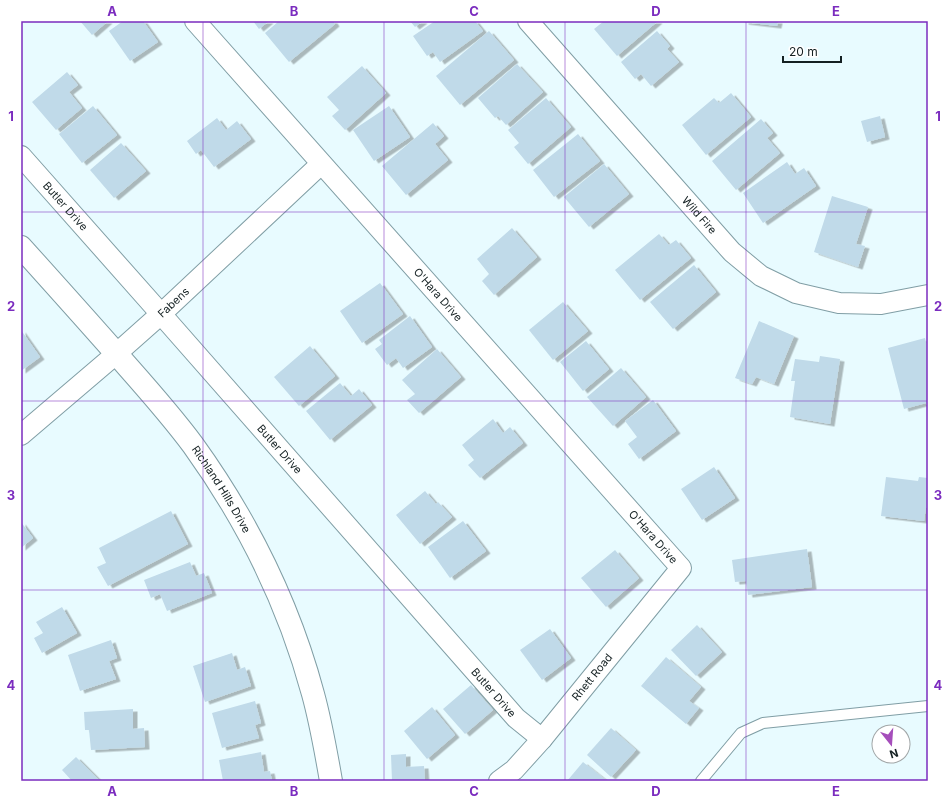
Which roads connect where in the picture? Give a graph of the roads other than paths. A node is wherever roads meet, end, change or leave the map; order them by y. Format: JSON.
{"nodes":[{"id":1,"x":195,"y":21,"type":"edge"},
{"id":2,"x":528,"y":21,"type":"edge"},
{"id":3,"x":21,"y":156,"type":"edge"},
{"id":4,"x":321,"y":164,"type":"junction"},
{"id":5,"x":21,"y":247,"type":"edge"},
{"id":6,"x":928,"y":295,"type":"edge"},
{"id":7,"x":161,"y":314,"type":"junction"},
{"id":8,"x":116,"y":354,"type":"junction"},
{"id":9,"x":21,"y":435,"type":"edge"},
{"id":10,"x":681,"y":568,"type":"joint"},
{"id":11,"x":928,"y":706,"type":"edge"},
{"id":12,"x":542,"y":739,"type":"junction"},
{"id":13,"x":331,"y":781,"type":"edge"},
{"id":14,"x":499,"y":781,"type":"edge"},
{"id":15,"x":701,"y":781,"type":"edge"}],
"edges":[{"from":1,"to":4,"type":"street","name":"O'Hara Drive"},
{"from":2,"to":6,"type":"street","name":"Wild Fire"},
{"from":3,"to":7,"type":"street","name":"Butler Drive"},
{"from":4,"to":7,"type":"street","name":"Fabens"},
{"from":4,"to":10,"type":"street","name":"O'Hara Drive"},
{"from":5,"to":8,"type":"street","name":"Richland Hills Drive"},
{"from":7,"to":8,"type":"street","name":"Fabens"},
{"from":7,"to":12,"type":"street","name":"Butler Drive"},
{"from":8,"to":9,"type":"street","name":"Fabens"},
{"from":8,"to":13,"type":"street","name":"Richland Hills Drive"},
{"from":10,"to":12,"type":"street","name":"Rhett Road"},
{"from":11,"to":15,"type":"lane"},
{"from":12,"to":14,"type":"street","name":"Rhett Road"}]}
